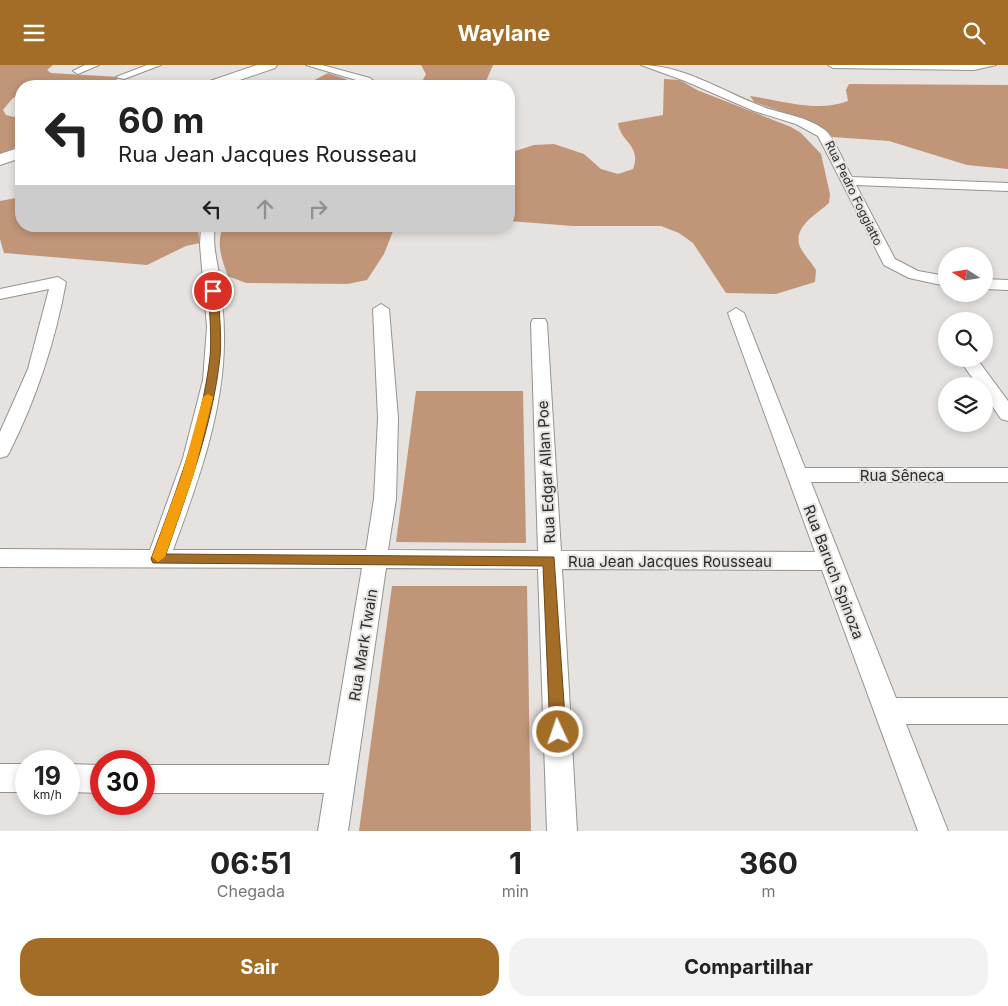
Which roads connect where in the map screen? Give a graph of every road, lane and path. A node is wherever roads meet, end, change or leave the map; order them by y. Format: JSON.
{"nodes":[{"id":1,"x":91,"y":65,"type":"edge"},
{"id":2,"x":156,"y":65,"type":"edge"},
{"id":3,"x":270,"y":65,"type":"edge"},
{"id":4,"x":311,"y":65,"type":"edge"},
{"id":5,"x":646,"y":65,"type":"edge"},
{"id":6,"x":833,"y":65,"type":"edge"},
{"id":7,"x":857,"y":65,"type":"edge"},
{"id":8,"x":991,"y":65,"type":"edge"},
{"id":9,"x":78,"y":71,"type":"dead end"},
{"id":10,"x":121,"y":77,"type":"dead end"},
{"id":11,"x":869,"y":79,"type":"dead end"},
{"id":12,"x":226,"y":80,"type":"edge"},
{"id":13,"x":355,"y":80,"type":"edge"},
{"id":14,"x":15,"y":154,"type":"edge"},
{"id":15,"x":0,"y":159,"type":"edge"},
{"id":16,"x":848,"y":181,"type":"junction"},
{"id":17,"x":1008,"y":187,"type":"edge"},
{"id":18,"x":208,"y":232,"type":"edge"},
{"id":19,"x":938,"y":280,"type":"edge"},
{"id":20,"x":993,"y":284,"type":"edge"},
{"id":21,"x":1008,"y":285,"type":"edge"},
{"id":22,"x":0,"y":294,"type":"edge"},
{"id":23,"x":380,"y":309,"type":"dead end"},
{"id":24,"x":736,"y":313,"type":"dead end"},
{"id":25,"x":539,"y":323,"type":"dead end"},
{"id":26,"x":974,"y":367,"type":"edge"},
{"id":27,"x":1008,"y":415,"type":"edge"},
{"id":28,"x":0,"y":451,"type":"edge"},
{"id":29,"x":797,"y":475,"type":"junction"},
{"id":30,"x":1008,"y":475,"type":"edge"},
{"id":31,"x":0,"y":558,"type":"edge"},
{"id":32,"x":158,"y":559,"type":"junction"},
{"id":33,"x":377,"y":560,"type":"junction"},
{"id":34,"x":550,"y":560,"type":"junction"},
{"id":35,"x":830,"y":561,"type":"junction"},
{"id":36,"x":887,"y":711,"type":"junction"},
{"id":37,"x":1008,"y":711,"type":"edge"},
{"id":38,"x":0,"y":778,"type":"edge"},
{"id":39,"x":15,"y":778,"type":"edge"},
{"id":40,"x":155,"y":779,"type":"edge"},
{"id":41,"x":342,"y":779,"type":"junction"},
{"id":42,"x":333,"y":831,"type":"edge"},
{"id":43,"x":562,"y":831,"type":"edge"},
{"id":44,"x":933,"y":831,"type":"edge"}],
"edges":[{"from":1,"to":9,"type":"street"},
{"from":2,"to":10,"type":"street"},
{"from":3,"to":12,"type":"main road"},
{"from":4,"to":13,"type":"street"},
{"from":5,"to":16,"type":"street","name":"Rua Pedro Foggiatto"},
{"from":6,"to":7,"type":"street"},
{"from":7,"to":8,"type":"street"},
{"from":7,"to":11,"type":"street"},
{"from":14,"to":15,"type":"main road"},
{"from":16,"to":17,"type":"street"},
{"from":16,"to":19,"type":"street","name":"Rua Pedro Foggiatto"},
{"from":18,"to":32,"type":"street"},
{"from":20,"to":21,"type":"street"},
{"from":22,"to":28,"type":"street"},
{"from":23,"to":33,"type":"street","name":"Rua Mark Twain"},
{"from":24,"to":29,"type":"street","name":"Rua Baruch Spinoza"},
{"from":25,"to":34,"type":"street","name":"Rua Edgar Allan Poe"},
{"from":26,"to":27,"type":"street"},
{"from":29,"to":30,"type":"street","name":"Rua Sêneca"},
{"from":29,"to":35,"type":"street","name":"Rua Baruch Spinoza"},
{"from":31,"to":32,"type":"street","name":"Rua Jean Jacques Rousseau"},
{"from":32,"to":33,"type":"street","name":"Rua Jean Jacques Rousseau"},
{"from":33,"to":34,"type":"street","name":"Rua Jean Jacques Rousseau"},
{"from":33,"to":41,"type":"street","name":"Rua Mark Twain"},
{"from":34,"to":35,"type":"street","name":"Rua Jean Jacques Rousseau"},
{"from":34,"to":43,"type":"street","name":"Rua Edgar Allan Poe"},
{"from":35,"to":36,"type":"street","name":"Rua Baruch Spinoza"},
{"from":36,"to":37,"type":"street"},
{"from":36,"to":44,"type":"street","name":"Rua Baruch Spinoza"},
{"from":38,"to":39,"type":"street"},
{"from":40,"to":41,"type":"street"},
{"from":41,"to":42,"type":"street","name":"Rua Mark Twain"}]}
